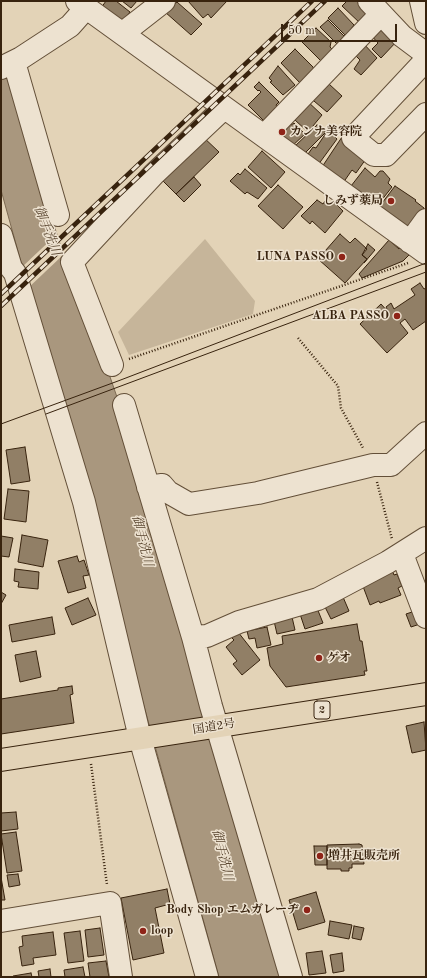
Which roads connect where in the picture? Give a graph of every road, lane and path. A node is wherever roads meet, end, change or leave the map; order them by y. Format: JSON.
{"nodes":[{"id":1,"x":164,"y":1,"type":"edge"},
{"id":2,"x":421,"y":1,"type":"edge"},
{"id":3,"x":81,"y":5,"type":"edge"},
{"id":4,"x":375,"y":7,"type":"edge"},
{"id":5,"x":426,"y":23,"type":"edge"},
{"id":6,"x":123,"y":33,"type":"junction"},
{"id":7,"x":426,"y":54,"type":"edge"},
{"id":8,"x":426,"y":60,"type":"edge"},
{"id":9,"x":8,"y":65,"type":"edge"},
{"id":10,"x":224,"y":108,"type":"junction"},
{"id":11,"x":426,"y":114,"type":"edge"},
{"id":12,"x":264,"y":136,"type":"junction"},
{"id":13,"x":58,"y":215,"type":"dead end"},
{"id":14,"x":426,"y":220,"type":"edge"},
{"id":15,"x":1,"y":235,"type":"edge"},
{"id":16,"x":416,"y":252,"type":"edge"},
{"id":17,"x":298,"y":338,"type":"dead end"},
{"id":18,"x":112,"y":365,"type":"joint"},
{"id":19,"x":124,"y":405,"type":"dead end"},
{"id":20,"x":426,"y":433,"type":"edge"},
{"id":21,"x":373,"y":465,"type":"junction"},
{"id":22,"x":148,"y":487,"type":"junction"},
{"id":23,"x":426,"y":538,"type":"edge"},
{"id":24,"x":399,"y":556,"type":"junction"},
{"id":25,"x":426,"y":617,"type":"edge"},
{"id":26,"x":193,"y":637,"type":"junction"},
{"id":27,"x":426,"y":694,"type":"edge"},
{"id":28,"x":216,"y":727,"type":"junction"},
{"id":29,"x":144,"y":737,"type":"junction"},
{"id":30,"x":1,"y":760,"type":"edge"},
{"id":31,"x":91,"y":763,"type":"dead end"},
{"id":32,"x":110,"y":903,"type":"junction"},
{"id":33,"x":1,"y":921,"type":"edge"},
{"id":34,"x":121,"y":977,"type":"edge"},
{"id":35,"x":207,"y":977,"type":"edge"},
{"id":36,"x":291,"y":977,"type":"edge"}],
"edges":[{"from":1,"to":6,"type":"street"},
{"from":2,"to":5,"type":"street"},
{"from":3,"to":6,"type":"street"},
{"from":3,"to":9,"type":"street"},
{"from":4,"to":7,"type":"street"},
{"from":4,"to":12,"type":"street"},
{"from":6,"to":10,"type":"street"},
{"from":8,"to":11,"type":"street"},
{"from":9,"to":13,"type":"street"},
{"from":10,"to":12,"type":"street"},
{"from":10,"to":18,"type":"street"},
{"from":12,"to":16,"type":"street"},
{"from":14,"to":16,"type":"street"},
{"from":15,"to":29,"type":"street"},
{"from":16,"to":18,"type":"path"},
{"from":17,"to":21,"type":"path"},
{"from":19,"to":22,"type":"street"},
{"from":20,"to":21,"type":"street"},
{"from":21,"to":22,"type":"street"},
{"from":21,"to":24,"type":"path"},
{"from":22,"to":26,"type":"street"},
{"from":23,"to":24,"type":"street"},
{"from":24,"to":25,"type":"street"},
{"from":24,"to":26,"type":"street"},
{"from":26,"to":28,"type":"street"},
{"from":27,"to":28,"type":"highway","name":"国道2号","number":"2"},
{"from":28,"to":29,"type":"highway","name":"国道2号","number":"2"},
{"from":28,"to":36,"type":"street"},
{"from":29,"to":30,"type":"highway","name":"国道2号","number":"2"},
{"from":29,"to":35,"type":"street"},
{"from":31,"to":32,"type":"path"},
{"from":32,"to":33,"type":"street"},
{"from":32,"to":34,"type":"street"}]}
